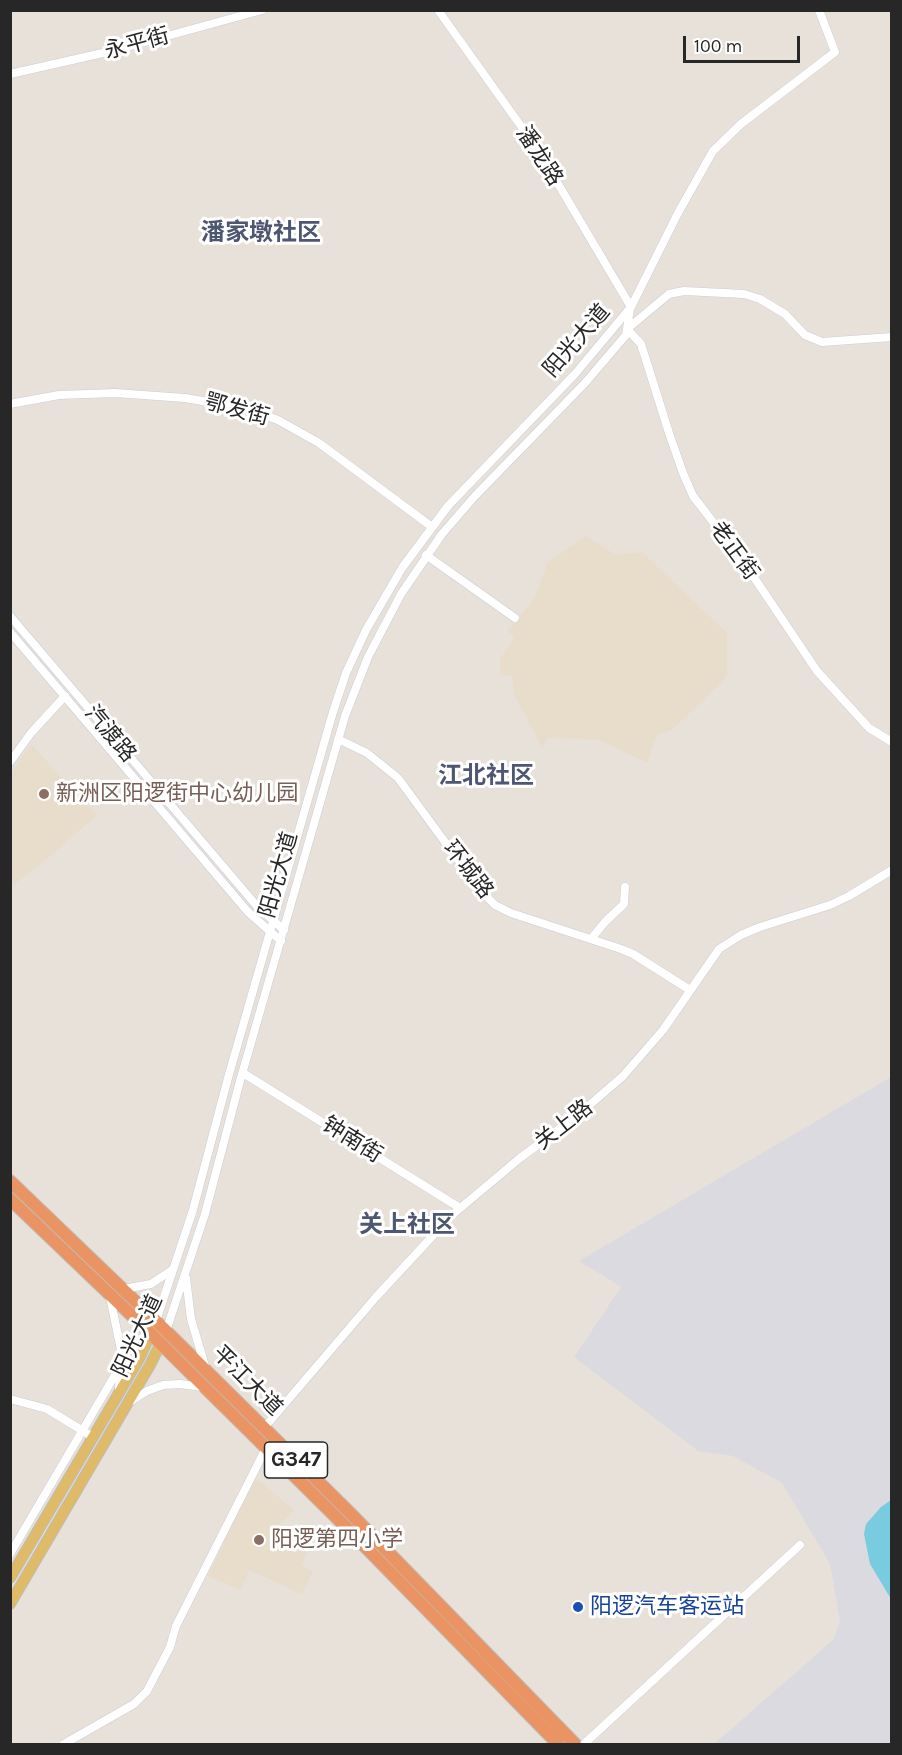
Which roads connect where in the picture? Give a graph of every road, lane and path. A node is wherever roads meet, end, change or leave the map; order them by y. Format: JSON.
{"nodes":[{"id":1,"x":262,"y":10,"type":"edge"},
{"id":2,"x":438,"y":10,"type":"edge"},
{"id":3,"x":819,"y":10,"type":"edge"},
{"id":4,"x":10,"y":74,"type":"edge"},
{"id":5,"x":631,"y":307,"type":"junction"},
{"id":6,"x":627,"y":328,"type":"junction"},
{"id":7,"x":891,"y":338,"type":"edge"},
{"id":8,"x":10,"y":404,"type":"edge"},
{"id":9,"x":432,"y":527,"type":"junction"},
{"id":10,"x":426,"y":555,"type":"junction"},
{"id":11,"x":10,"y":616,"type":"edge"},
{"id":12,"x":515,"y":618,"type":"dead end"},
{"id":13,"x":10,"y":632,"type":"edge"},
{"id":14,"x":65,"y":696,"type":"junction"},
{"id":15,"x":338,"y":739,"type":"junction"},
{"id":16,"x":891,"y":742,"type":"edge"},
{"id":17,"x":10,"y":762,"type":"edge"},
{"id":18,"x":891,"y":870,"type":"edge"},
{"id":19,"x":625,"y":887,"type":"dead end"},
{"id":20,"x":274,"y":921,"type":"junction"},
{"id":21,"x":284,"y":930,"type":"junction"},
{"id":22,"x":271,"y":931,"type":"junction"},
{"id":23,"x":591,"y":939,"type":"junction"},
{"id":24,"x":282,"y":940,"type":"junction"},
{"id":25,"x":690,"y":990,"type":"junction"},
{"id":26,"x":243,"y":1073,"type":"junction"},
{"id":27,"x":10,"y":1181,"type":"edge"},
{"id":28,"x":10,"y":1199,"type":"edge"},
{"id":29,"x":460,"y":1208,"type":"junction"},
{"id":30,"x":174,"y":1269,"type":"junction"},
{"id":31,"x":186,"y":1273,"type":"junction"},
{"id":32,"x":124,"y":1289,"type":"junction"},
{"id":33,"x":109,"y":1293,"type":"junction"},
{"id":34,"x":156,"y":1321,"type":"junction"},
{"id":35,"x":166,"y":1331,"type":"junction"},
{"id":36,"x":151,"y":1334,"type":"junction"},
{"id":37,"x":161,"y":1343,"type":"junction"},
{"id":38,"x":122,"y":1363,"type":"junction"},
{"id":39,"x":208,"y":1373,"type":"junction"},
{"id":40,"x":206,"y":1388,"type":"junction"},
{"id":41,"x":119,"y":1392,"type":"junction"},
{"id":42,"x":10,"y":1399,"type":"edge"},
{"id":43,"x":126,"y":1405,"type":"junction"},
{"id":44,"x":264,"y":1428,"type":"junction"},
{"id":45,"x":83,"y":1430,"type":"junction"},
{"id":46,"x":93,"y":1437,"type":"junction"},
{"id":47,"x":266,"y":1448,"type":"junction"},
{"id":48,"x":800,"y":1545,"type":"dead end"},
{"id":49,"x":10,"y":1554,"type":"edge"},
{"id":50,"x":10,"y":1578,"type":"edge"},
{"id":51,"x":10,"y":1604,"type":"edge"},
{"id":52,"x":64,"y":1744,"type":"edge"},
{"id":53,"x":558,"y":1744,"type":"edge"},
{"id":54,"x":575,"y":1744,"type":"edge"},
{"id":55,"x":584,"y":1744,"type":"edge"}],
"edges":[{"from":1,"to":4,"type":"street","name":"永平街"},
{"from":2,"to":5,"type":"street","name":"潘龙路"},
{"from":3,"to":5,"type":"street"},
{"from":5,"to":6,"type":"street","name":"阳光大道"},
{"from":5,"to":9,"type":"street","name":"阳光大道"},
{"from":6,"to":7,"type":"street"},
{"from":6,"to":10,"type":"street","name":"阳光大道"},
{"from":6,"to":16,"type":"street","name":"老正街"},
{"from":8,"to":9,"type":"street","name":"鄂发街"},
{"from":9,"to":20,"type":"street","name":"阳光大道"},
{"from":10,"to":12,"type":"street"},
{"from":10,"to":15,"type":"street","name":"阳光大道"},
{"from":11,"to":20,"type":"street","name":"汽渡路"},
{"from":13,"to":14,"type":"street","name":"汽渡路"},
{"from":14,"to":17,"type":"street"},
{"from":14,"to":22,"type":"street","name":"汽渡路"},
{"from":15,"to":21,"type":"street","name":"阳光大道"},
{"from":15,"to":23,"type":"street","name":"环城路"},
{"from":18,"to":25,"type":"street","name":"关上路"},
{"from":19,"to":23,"type":"street"},
{"from":20,"to":21,"type":"street","name":"汽渡路"},
{"from":20,"to":22,"type":"street","name":"阳光大道"},
{"from":21,"to":24,"type":"street","name":"阳光大道"},
{"from":22,"to":24,"type":"street","name":"汽渡路"},
{"from":22,"to":30,"type":"street","name":"阳光大道"},
{"from":23,"to":25,"type":"street","name":"环城路"},
{"from":24,"to":26,"type":"street","name":"阳光大道"},
{"from":25,"to":29,"type":"street","name":"关上路"},
{"from":26,"to":29,"type":"street","name":"钟南街"},
{"from":26,"to":31,"type":"street","name":"阳光大道"},
{"from":27,"to":32,"type":"highway","name":"平江大道","number":"G347"},
{"from":28,"to":33,"type":"highway","name":"平江大道","number":"G347"},
{"from":29,"to":44,"type":"street","name":"关上路"},
{"from":30,"to":32,"type":"street"},
{"from":30,"to":34,"type":"street","name":"阳光大道"},
{"from":31,"to":35,"type":"street","name":"阳光大道"},
{"from":31,"to":39,"type":"street"},
{"from":32,"to":34,"type":"highway","name":"平江大道","number":"G347"},
{"from":33,"to":36,"type":"highway","name":"平江大道","number":"G347"},
{"from":33,"to":38,"type":"street"},
{"from":34,"to":35,"type":"highway","name":"平江大道","number":"G347"},
{"from":34,"to":36,"type":"main road","name":"阳光大道"},
{"from":35,"to":37,"type":"main road","name":"阳光大道"},
{"from":35,"to":39,"type":"highway","name":"平江大道","number":"G347"},
{"from":36,"to":37,"type":"highway","name":"平江大道","number":"G347"},
{"from":36,"to":41,"type":"main road","name":"阳光大道"},
{"from":37,"to":40,"type":"highway","name":"平江大道","number":"G347"},
{"from":37,"to":43,"type":"main road","name":"阳光大道"},
{"from":38,"to":41,"type":"street"},
{"from":38,"to":45,"type":"street"},
{"from":39,"to":44,"type":"highway","name":"平江大道","number":"G347"},
{"from":40,"to":43,"type":"street"},
{"from":40,"to":47,"type":"highway","name":"平江大道","number":"G347"},
{"from":41,"to":46,"type":"main road","name":"阳光大道"},
{"from":42,"to":45,"type":"street"},
{"from":43,"to":51,"type":"main road","name":"阳光大道"},
{"from":44,"to":54,"type":"highway","name":"平江大道","number":"G347"},
{"from":45,"to":46,"type":"street"},
{"from":45,"to":49,"type":"street"},
{"from":46,"to":50,"type":"main road","name":"阳光大道"},
{"from":47,"to":52,"type":"street"},
{"from":47,"to":53,"type":"highway","name":"平江大道","number":"G347"},
{"from":48,"to":55,"type":"street"}]}
